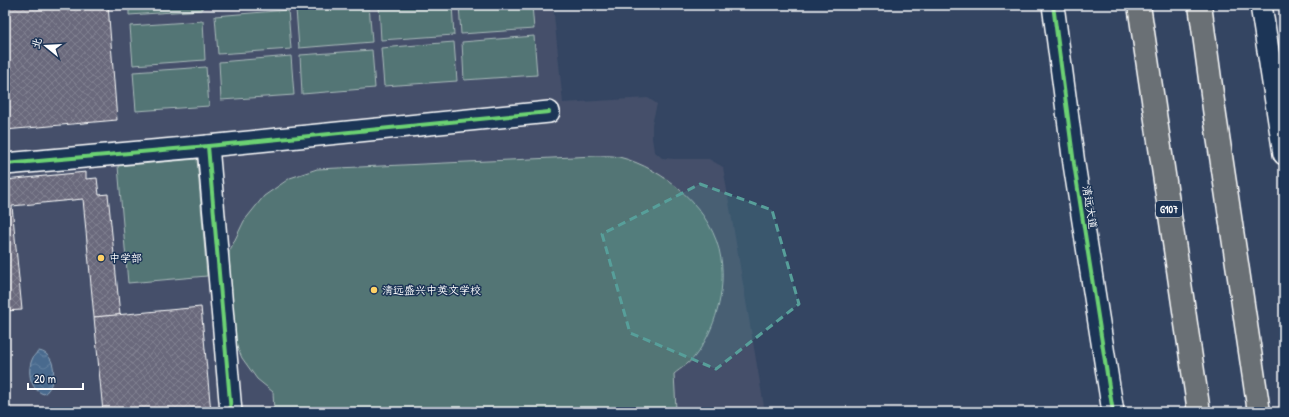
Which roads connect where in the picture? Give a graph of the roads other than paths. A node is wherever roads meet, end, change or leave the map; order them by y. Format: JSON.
{"nodes":[{"id":1,"x":1053,"y":5,"type":"edge"},
{"id":2,"x":1139,"y":5,"type":"edge"},
{"id":3,"x":1200,"y":5,"type":"edge"},
{"id":4,"x":1261,"y":5,"type":"edge"},
{"id":5,"x":549,"y":112,"type":"dead end"},
{"id":6,"x":208,"y":146,"type":"junction"},
{"id":7,"x":1284,"y":154,"type":"edge"},
{"id":8,"x":5,"y":164,"type":"edge"},
{"id":9,"x":231,"y":412,"type":"edge"},
{"id":10,"x":1113,"y":412,"type":"edge"},
{"id":11,"x":1199,"y":412,"type":"edge"},
{"id":12,"x":1259,"y":412,"type":"edge"}],
"edges":[{"from":1,"to":10,"type":"street","name":"清远大道"},
{"from":2,"to":11,"type":"highway","number":"G107"},
{"from":3,"to":12,"type":"highway"},
{"from":4,"to":7,"type":"street"},
{"from":5,"to":6,"type":"street"},
{"from":6,"to":8,"type":"street"},
{"from":6,"to":9,"type":"street"}]}
